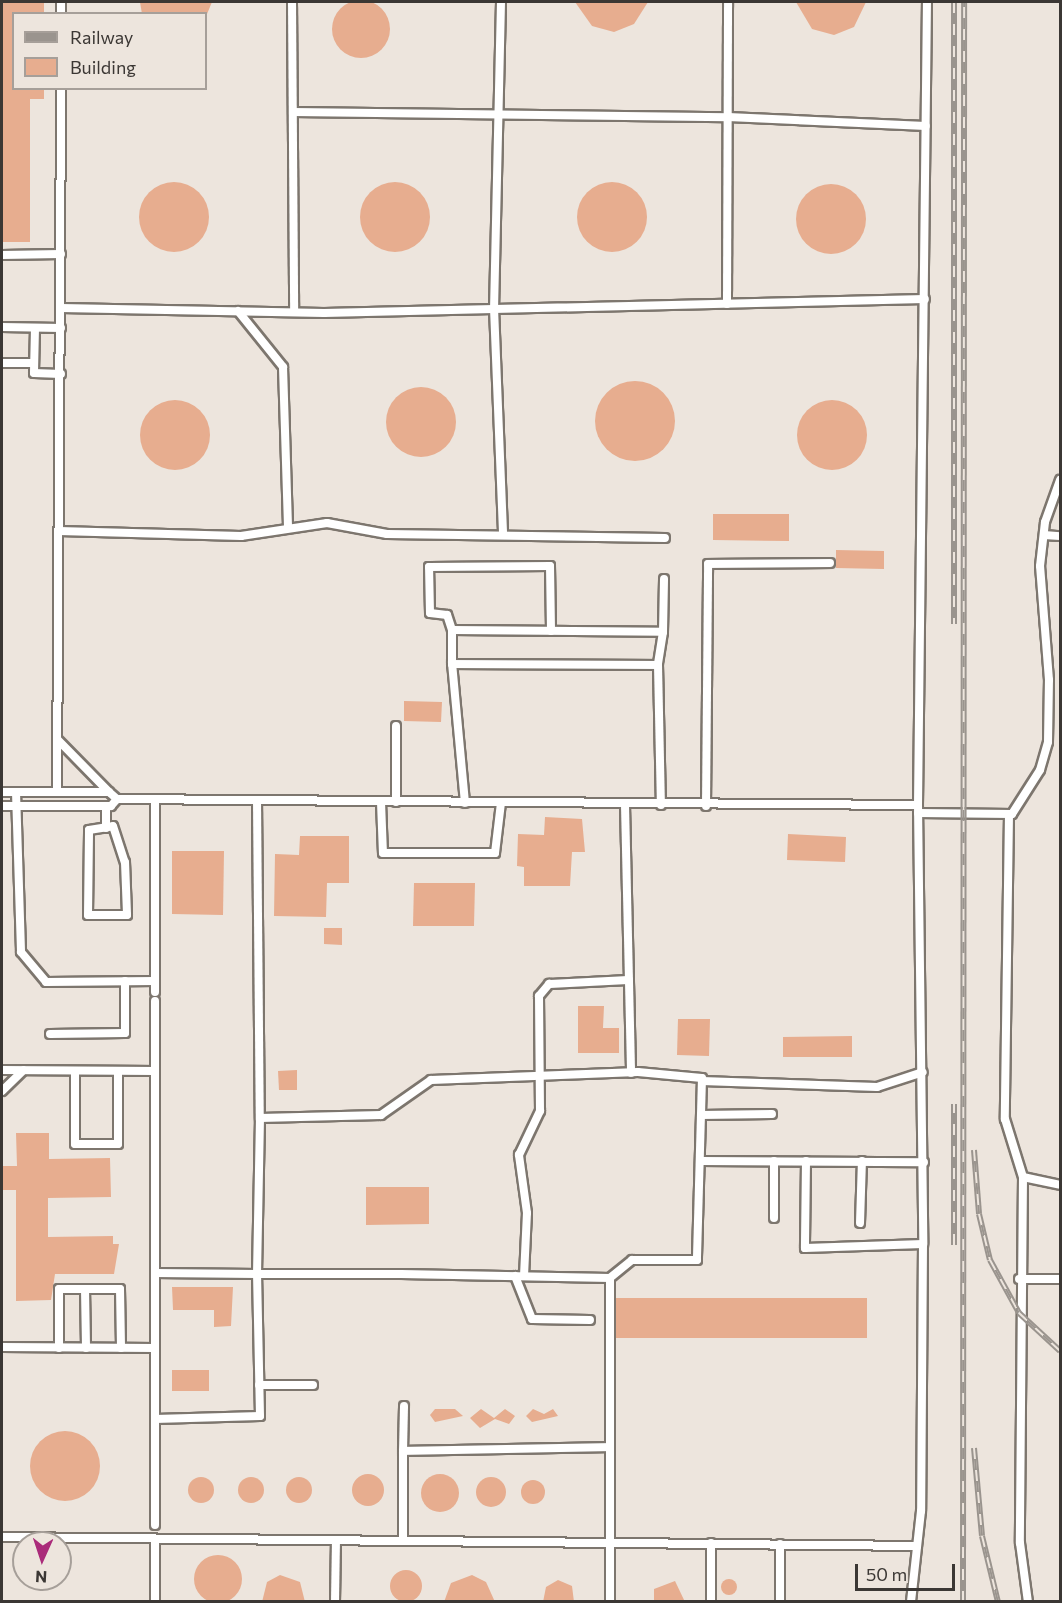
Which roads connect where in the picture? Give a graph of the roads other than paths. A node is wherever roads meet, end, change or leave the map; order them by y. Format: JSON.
{"nodes":[{"id":1,"x":292,"y":2,"type":"edge"},
{"id":2,"x":501,"y":2,"type":"edge"},
{"id":3,"x":728,"y":2,"type":"edge"},
{"id":4,"x":927,"y":2,"type":"edge"},
{"id":5,"x":61,"y":90,"type":"edge"},
{"id":6,"x":293,"y":112,"type":"junction"},
{"id":7,"x":501,"y":114,"type":"junction"},
{"id":8,"x":728,"y":117,"type":"junction"},
{"id":9,"x":926,"y":126,"type":"junction"},
{"id":10,"x":61,"y":254,"type":"junction"},
{"id":11,"x":2,"y":255,"type":"edge"},
{"id":12,"x":925,"y":299,"type":"junction"},
{"id":13,"x":727,"y":304,"type":"junction"},
{"id":14,"x":61,"y":308,"type":"junction"},
{"id":15,"x":494,"y":308,"type":"junction"},
{"id":16,"x":238,"y":311,"type":"junction"},
{"id":17,"x":294,"y":312,"type":"junction"},
{"id":18,"x":2,"y":327,"type":"edge"},
{"id":19,"x":34,"y":328,"type":"junction"},
{"id":20,"x":61,"y":328,"type":"junction"},
{"id":21,"x":2,"y":363,"type":"edge"},
{"id":22,"x":34,"y":363,"type":"junction"},
{"id":23,"x":61,"y":374,"type":"junction"},
{"id":24,"x":1060,"y":480,"type":"edge"},
{"id":25,"x":288,"y":527,"type":"junction"},
{"id":26,"x":59,"y":531,"type":"junction"},
{"id":27,"x":1044,"y":535,"type":"junction"},
{"id":28,"x":503,"y":536,"type":"junction"},
{"id":29,"x":1060,"y":536,"type":"edge"},
{"id":30,"x":665,"y":538,"type":"dead end"},
{"id":31,"x":830,"y":563,"type":"dead end"},
{"id":32,"x":664,"y":579,"type":"dead end"},
{"id":33,"x":452,"y":630,"type":"junction"},
{"id":34,"x":551,"y":631,"type":"junction"},
{"id":35,"x":663,"y":632,"type":"junction"},
{"id":36,"x":452,"y":664,"type":"junction"},
{"id":37,"x":658,"y":665,"type":"junction"},
{"id":38,"x":396,"y":726,"type":"dead end"},
{"id":39,"x":58,"y":740,"type":"junction"},
{"id":40,"x":2,"y":792,"type":"edge"},
{"id":41,"x":16,"y":792,"type":"junction"},
{"id":42,"x":57,"y":792,"type":"junction"},
{"id":43,"x":109,"y":792,"type":"junction"},
{"id":44,"x":117,"y":799,"type":"junction"},
{"id":45,"x":155,"y":800,"type":"junction"},
{"id":46,"x":257,"y":801,"type":"junction"},
{"id":47,"x":381,"y":802,"type":"junction"},
{"id":48,"x":396,"y":802,"type":"junction"},
{"id":49,"x":465,"y":803,"type":"junction"},
{"id":50,"x":501,"y":803,"type":"junction"},
{"id":51,"x":625,"y":805,"type":"junction"},
{"id":52,"x":661,"y":805,"type":"junction"},
{"id":53,"x":2,"y":806,"type":"edge"},
{"id":54,"x":16,"y":806,"type":"junction"},
{"id":55,"x":106,"y":806,"type":"junction"},
{"id":56,"x":706,"y":806,"type":"junction"},
{"id":57,"x":918,"y":809,"type":"junction"},
{"id":58,"x":1008,"y":814,"type":"junction"},
{"id":59,"x":106,"y":828,"type":"junction"},
{"id":60,"x":629,"y":980,"type":"junction"},
{"id":61,"x":125,"y":981,"type":"junction"},
{"id":62,"x":155,"y":981,"type":"junction"},
{"id":63,"x":50,"y":1034,"type":"dead end"},
{"id":64,"x":2,"y":1070,"type":"edge"},
{"id":65,"x":24,"y":1070,"type":"junction"},
{"id":66,"x":75,"y":1071,"type":"junction"},
{"id":67,"x":118,"y":1071,"type":"junction"},
{"id":68,"x":155,"y":1071,"type":"junction"},
{"id":69,"x":923,"y":1072,"type":"junction"},
{"id":70,"x":631,"y":1073,"type":"junction"},
{"id":71,"x":543,"y":1080,"type":"junction"},
{"id":72,"x":702,"y":1081,"type":"junction"},
{"id":73,"x":2,"y":1091,"type":"edge"},
{"id":74,"x":772,"y":1114,"type":"dead end"},
{"id":75,"x":701,"y":1115,"type":"junction"},
{"id":76,"x":260,"y":1118,"type":"junction"},
{"id":77,"x":700,"y":1161,"type":"junction"},
{"id":78,"x":774,"y":1161,"type":"junction"},
{"id":79,"x":806,"y":1161,"type":"junction"},
{"id":80,"x":862,"y":1161,"type":"junction"},
{"id":81,"x":924,"y":1162,"type":"junction"},
{"id":82,"x":1023,"y":1177,"type":"junction"},
{"id":83,"x":1060,"y":1185,"type":"edge"},
{"id":84,"x":774,"y":1218,"type":"dead end"},
{"id":85,"x":860,"y":1223,"type":"dead end"},
{"id":86,"x":923,"y":1244,"type":"junction"},
{"id":87,"x":155,"y":1273,"type":"junction"},
{"id":88,"x":257,"y":1274,"type":"junction"},
{"id":89,"x":515,"y":1276,"type":"junction"},
{"id":90,"x":524,"y":1276,"type":"junction"},
{"id":91,"x":610,"y":1278,"type":"junction"},
{"id":92,"x":1019,"y":1279,"type":"junction"},
{"id":93,"x":1060,"y":1279,"type":"edge"},
{"id":94,"x":85,"y":1289,"type":"junction"},
{"id":95,"x":590,"y":1320,"type":"dead end"},
{"id":96,"x":2,"y":1347,"type":"edge"},
{"id":97,"x":59,"y":1348,"type":"junction"},
{"id":98,"x":86,"y":1348,"type":"junction"},
{"id":99,"x":121,"y":1348,"type":"junction"},
{"id":100,"x":155,"y":1348,"type":"junction"},
{"id":101,"x":259,"y":1385,"type":"junction"},
{"id":102,"x":313,"y":1385,"type":"dead end"},
{"id":103,"x":404,"y":1406,"type":"dead end"},
{"id":104,"x":155,"y":1419,"type":"junction"},
{"id":105,"x":610,"y":1447,"type":"junction"},
{"id":106,"x":403,"y":1451,"type":"junction"},
{"id":107,"x":155,"y":1525,"type":"dead end"},
{"id":108,"x":2,"y":1537,"type":"edge"},
{"id":109,"x":155,"y":1540,"type":"junction"},
{"id":110,"x":336,"y":1540,"type":"junction"},
{"id":111,"x":403,"y":1540,"type":"junction"},
{"id":112,"x":610,"y":1541,"type":"junction"},
{"id":113,"x":711,"y":1543,"type":"junction"},
{"id":114,"x":780,"y":1544,"type":"junction"},
{"id":115,"x":917,"y":1546,"type":"junction"},
{"id":116,"x":154,"y":1602,"type":"edge"},
{"id":117,"x":335,"y":1602,"type":"edge"},
{"id":118,"x":610,"y":1602,"type":"edge"},
{"id":119,"x":711,"y":1602,"type":"edge"},
{"id":120,"x":780,"y":1602,"type":"edge"},
{"id":121,"x":911,"y":1602,"type":"edge"},
{"id":122,"x":1028,"y":1602,"type":"edge"}],
"edges":[{"from":1,"to":6,"type":"lane"},
{"from":2,"to":7,"type":"lane"},
{"from":3,"to":8,"type":"lane"},
{"from":4,"to":9,"type":"lane"},
{"from":5,"to":10,"type":"lane"},
{"from":6,"to":7,"type":"lane"},
{"from":6,"to":17,"type":"lane"},
{"from":7,"to":8,"type":"lane"},
{"from":7,"to":15,"type":"lane"},
{"from":8,"to":9,"type":"lane"},
{"from":8,"to":13,"type":"lane"},
{"from":9,"to":12,"type":"lane"},
{"from":10,"to":11,"type":"lane"},
{"from":10,"to":14,"type":"lane"},
{"from":12,"to":13,"type":"lane"},
{"from":12,"to":57,"type":"lane"},
{"from":13,"to":15,"type":"lane"},
{"from":14,"to":16,"type":"lane"},
{"from":14,"to":20,"type":"lane"},
{"from":15,"to":17,"type":"lane"},
{"from":15,"to":28,"type":"lane"},
{"from":16,"to":17,"type":"lane"},
{"from":16,"to":25,"type":"lane"},
{"from":18,"to":19,"type":"lane"},
{"from":19,"to":20,"type":"lane"},
{"from":19,"to":22,"type":"lane"},
{"from":20,"to":23,"type":"lane"},
{"from":21,"to":22,"type":"lane"},
{"from":22,"to":23,"type":"lane"},
{"from":23,"to":26,"type":"lane"},
{"from":24,"to":27,"type":"lane"},
{"from":25,"to":26,"type":"lane"},
{"from":25,"to":28,"type":"lane"},
{"from":26,"to":39,"type":"lane"},
{"from":27,"to":29,"type":"lane"},
{"from":27,"to":58,"type":"lane"},
{"from":28,"to":30,"type":"lane"},
{"from":31,"to":56,"type":"lane"},
{"from":32,"to":35,"type":"lane"},
{"from":33,"to":34,"type":"lane"},
{"from":33,"to":34,"type":"lane"},
{"from":33,"to":36,"type":"lane"},
{"from":34,"to":35,"type":"lane"},
{"from":35,"to":37,"type":"lane"},
{"from":36,"to":37,"type":"lane"},
{"from":36,"to":49,"type":"lane"},
{"from":37,"to":52,"type":"lane"},
{"from":38,"to":48,"type":"lane"},
{"from":39,"to":42,"type":"lane"},
{"from":39,"to":43,"type":"lane"},
{"from":40,"to":41,"type":"lane"},
{"from":41,"to":42,"type":"lane"},
{"from":41,"to":54,"type":"lane"},
{"from":42,"to":43,"type":"lane"},
{"from":43,"to":44,"type":"lane"},
{"from":44,"to":45,"type":"lane"},
{"from":44,"to":55,"type":"lane"},
{"from":45,"to":46,"type":"lane"},
{"from":45,"to":62,"type":"lane"},
{"from":46,"to":47,"type":"lane"},
{"from":46,"to":76,"type":"lane"},
{"from":47,"to":48,"type":"lane"},
{"from":47,"to":50,"type":"lane"},
{"from":48,"to":49,"type":"lane"},
{"from":49,"to":50,"type":"lane"},
{"from":50,"to":51,"type":"lane"},
{"from":51,"to":52,"type":"lane"},
{"from":51,"to":60,"type":"lane"},
{"from":52,"to":56,"type":"lane"},
{"from":53,"to":54,"type":"lane"},
{"from":54,"to":55,"type":"lane"},
{"from":54,"to":61,"type":"lane"},
{"from":55,"to":59,"type":"lane"},
{"from":56,"to":57,"type":"lane"},
{"from":57,"to":58,"type":"lane"},
{"from":57,"to":69,"type":"lane"},
{"from":58,"to":82,"type":"lane"},
{"from":59,"to":59,"type":"lane"},
{"from":60,"to":70,"type":"lane"},
{"from":60,"to":71,"type":"lane"},
{"from":61,"to":62,"type":"lane"},
{"from":61,"to":63,"type":"lane"},
{"from":62,"to":68,"type":"lane"},
{"from":64,"to":65,"type":"lane"},
{"from":65,"to":66,"type":"lane"},
{"from":65,"to":73,"type":"lane"},
{"from":66,"to":67,"type":"lane"},
{"from":66,"to":67,"type":"lane"},
{"from":67,"to":68,"type":"lane"},
{"from":68,"to":87,"type":"lane"},
{"from":69,"to":72,"type":"lane"},
{"from":69,"to":81,"type":"lane"},
{"from":70,"to":71,"type":"lane"},
{"from":70,"to":72,"type":"lane"},
{"from":71,"to":76,"type":"lane"},
{"from":71,"to":90,"type":"lane"},
{"from":72,"to":75,"type":"lane"},
{"from":74,"to":75,"type":"lane"},
{"from":75,"to":77,"type":"lane"},
{"from":76,"to":88,"type":"lane"},
{"from":77,"to":78,"type":"lane"},
{"from":77,"to":91,"type":"lane"},
{"from":78,"to":79,"type":"lane"},
{"from":78,"to":84,"type":"lane"},
{"from":79,"to":80,"type":"lane"},
{"from":79,"to":86,"type":"lane"},
{"from":80,"to":81,"type":"lane"},
{"from":80,"to":85,"type":"lane"},
{"from":81,"to":86,"type":"lane"},
{"from":82,"to":83,"type":"lane"},
{"from":82,"to":92,"type":"lane"},
{"from":86,"to":115,"type":"lane"},
{"from":87,"to":88,"type":"lane"},
{"from":87,"to":100,"type":"lane"},
{"from":88,"to":89,"type":"lane"},
{"from":88,"to":101,"type":"lane"},
{"from":89,"to":90,"type":"lane"},
{"from":89,"to":95,"type":"lane"},
{"from":90,"to":91,"type":"lane"},
{"from":91,"to":105,"type":"lane"},
{"from":92,"to":93,"type":"lane"},
{"from":92,"to":122,"type":"lane"},
{"from":94,"to":97,"type":"lane"},
{"from":94,"to":98,"type":"lane"},
{"from":94,"to":99,"type":"lane"},
{"from":96,"to":97,"type":"lane"},
{"from":97,"to":98,"type":"lane"},
{"from":98,"to":99,"type":"lane"},
{"from":99,"to":100,"type":"lane"},
{"from":100,"to":104,"type":"lane"},
{"from":101,"to":102,"type":"lane"},
{"from":101,"to":104,"type":"lane"},
{"from":103,"to":106,"type":"lane"},
{"from":104,"to":107,"type":"lane"},
{"from":105,"to":106,"type":"lane"},
{"from":105,"to":112,"type":"lane"},
{"from":106,"to":111,"type":"lane"},
{"from":108,"to":109,"type":"lane"},
{"from":109,"to":110,"type":"lane"},
{"from":109,"to":116,"type":"lane"},
{"from":110,"to":111,"type":"lane"},
{"from":110,"to":117,"type":"lane"},
{"from":111,"to":112,"type":"lane"},
{"from":112,"to":113,"type":"lane"},
{"from":112,"to":118,"type":"lane"},
{"from":113,"to":114,"type":"lane"},
{"from":113,"to":119,"type":"lane"},
{"from":114,"to":115,"type":"lane"},
{"from":114,"to":120,"type":"lane"},
{"from":115,"to":121,"type":"lane"}]}
